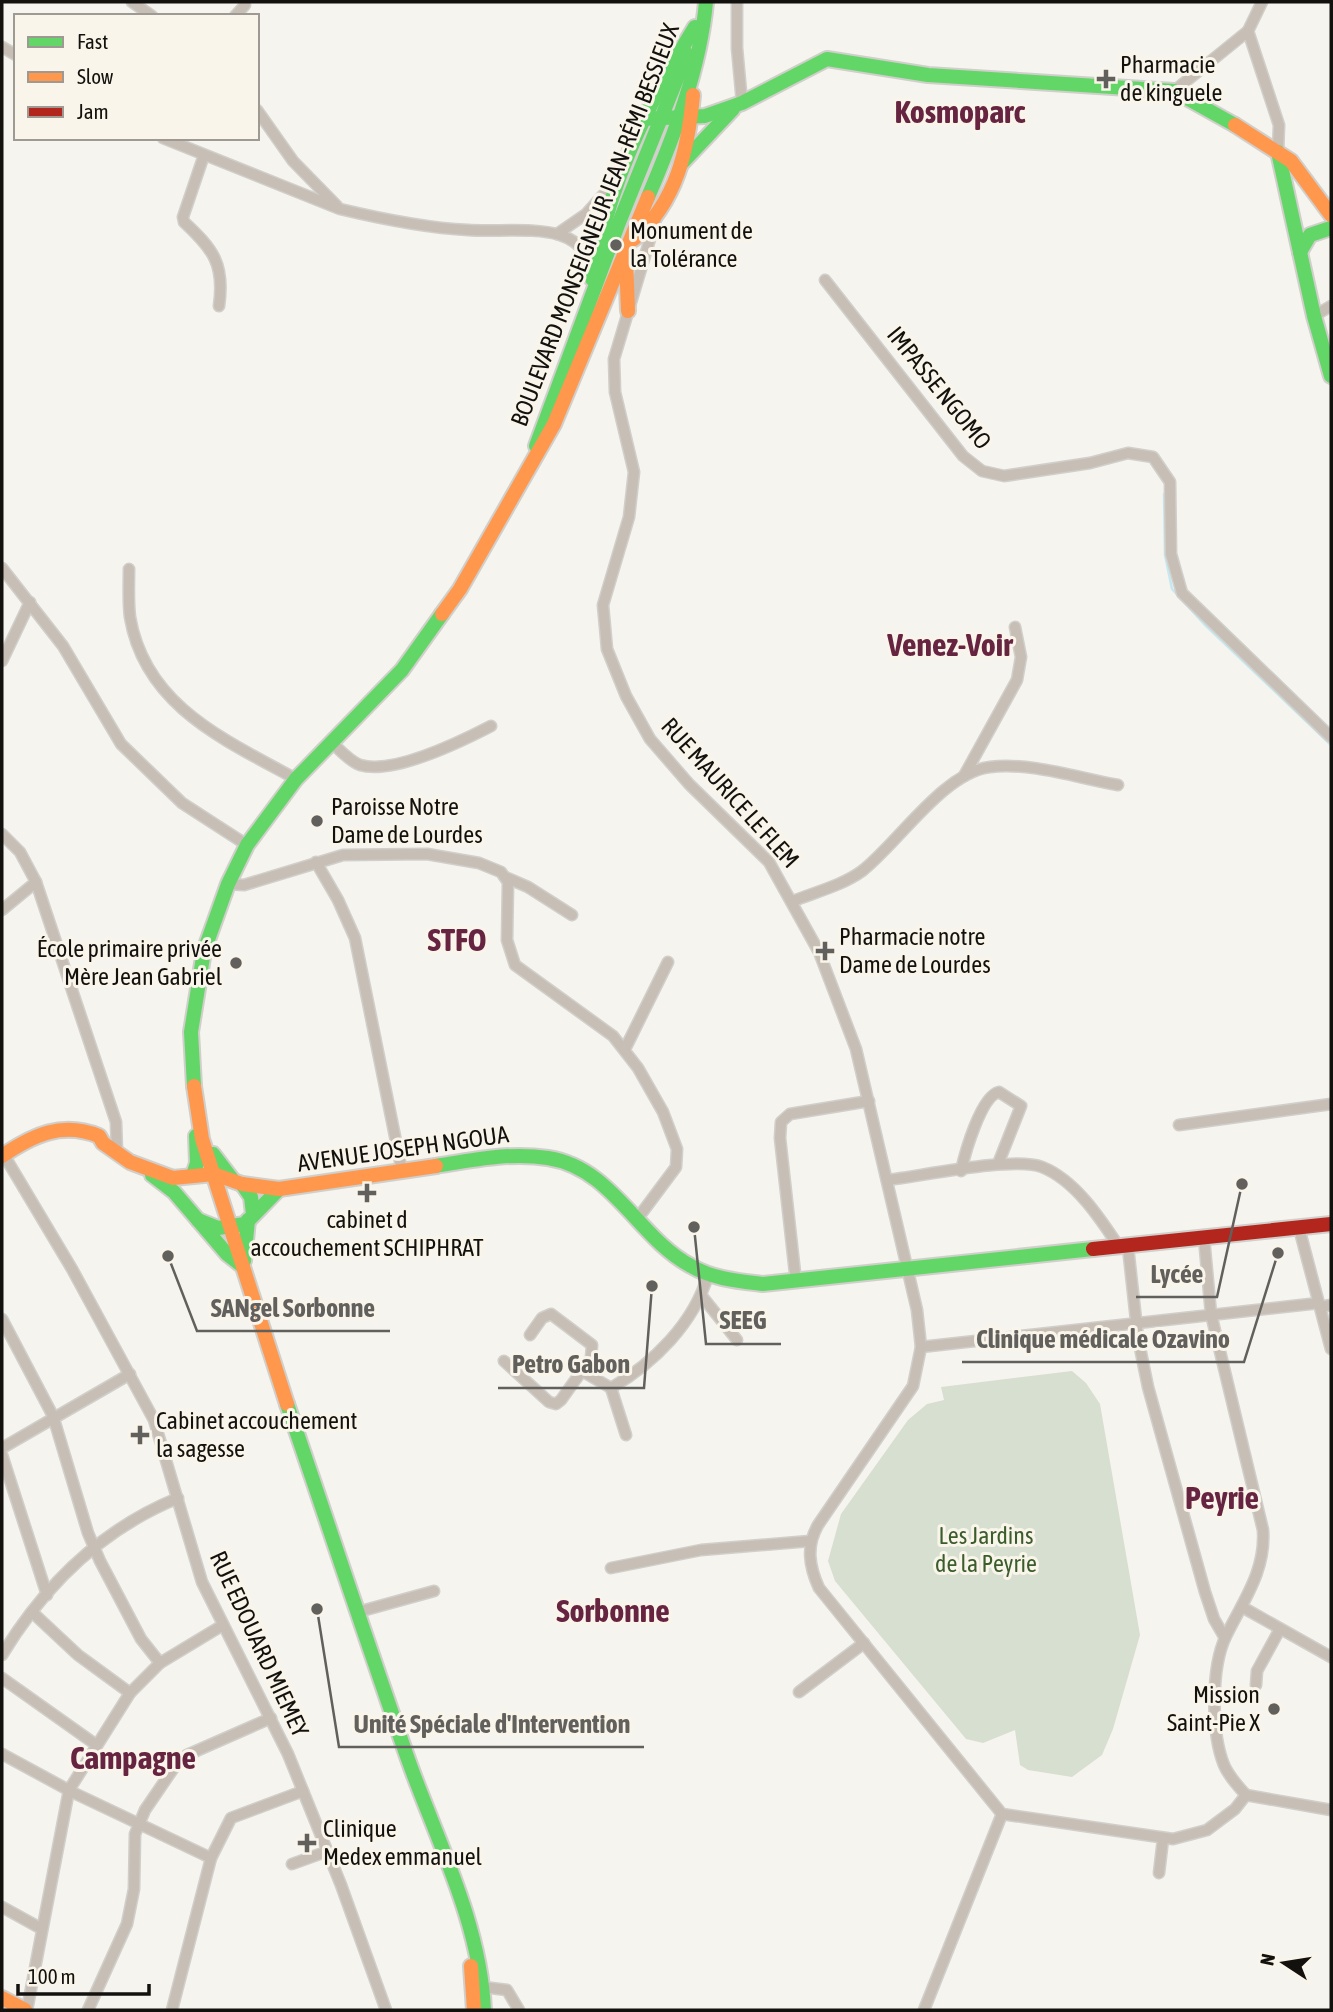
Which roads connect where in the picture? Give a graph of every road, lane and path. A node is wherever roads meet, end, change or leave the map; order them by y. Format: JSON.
{"nodes":[{"id":1,"x":132,"y":2,"type":"edge"},
{"id":2,"x":698,"y":2,"type":"edge"},
{"id":3,"x":706,"y":2,"type":"edge"},
{"id":4,"x":737,"y":2,"type":"edge"},
{"id":5,"x":1262,"y":2,"type":"edge"},
{"id":6,"x":245,"y":5,"type":"dead end"},
{"id":7,"x":149,"y":14,"type":"edge"},
{"id":8,"x":237,"y":14,"type":"edge"},
{"id":9,"x":695,"y":27,"type":"junction"},
{"id":10,"x":1248,"y":31,"type":"junction"},
{"id":11,"x":1174,"y":91,"type":"junction"},
{"id":12,"x":740,"y":104,"type":"junction"},
{"id":13,"x":259,"y":113,"type":"edge"},
{"id":14,"x":662,"y":117,"type":"junction"},
{"id":15,"x":686,"y":118,"type":"junction"},
{"id":16,"x":643,"y":119,"type":"junction"},
{"id":17,"x":168,"y":140,"type":"edge"},
{"id":18,"x":1278,"y":152,"type":"junction"},
{"id":19,"x":204,"y":155,"type":"junction"},
{"id":20,"x":681,"y":164,"type":"junction"},
{"id":21,"x":612,"y":186,"type":"junction"},
{"id":22,"x":607,"y":202,"type":"junction"},
{"id":23,"x":340,"y":209,"type":"junction"},
{"id":24,"x":1331,"y":215,"type":"edge"},
{"id":25,"x":656,"y":217,"type":"junction"},
{"id":26,"x":618,"y":225,"type":"junction"},
{"id":27,"x":1331,"y":228,"type":"edge"},
{"id":28,"x":556,"y":234,"type":"junction"},
{"id":29,"x":626,"y":246,"type":"junction"},
{"id":30,"x":1300,"y":252,"type":"junction"},
{"id":31,"x":593,"y":267,"type":"junction"},
{"id":32,"x":825,"y":280,"type":"dead end"},
{"id":33,"x":219,"y":306,"type":"dead end"},
{"id":34,"x":1331,"y":306,"type":"edge"},
{"id":35,"x":587,"y":309,"type":"junction"},
{"id":36,"x":628,"y":311,"type":"junction"},
{"id":37,"x":1314,"y":316,"type":"junction"},
{"id":38,"x":1331,"y":370,"type":"edge"},
{"id":39,"x":531,"y":464,"type":"junction"},
{"id":40,"x":2,"y":568,"type":"edge"},
{"id":41,"x":129,"y":569,"type":"dead end"},
{"id":42,"x":30,"y":602,"type":"junction"},
{"id":43,"x":1015,"y":627,"type":"dead end"},
{"id":44,"x":2,"y":661,"type":"edge"},
{"id":45,"x":491,"y":726,"type":"dead end"},
{"id":46,"x":1331,"y":737,"type":"edge"},
{"id":47,"x":330,"y":741,"type":"junction"},
{"id":48,"x":963,"y":776,"type":"junction"},
{"id":49,"x":296,"y":779,"type":"junction"},
{"id":50,"x":1118,"y":785,"type":"dead end"},
{"id":51,"x":2,"y":834,"type":"edge"},
{"id":52,"x":247,"y":845,"type":"junction"},
{"id":53,"x":316,"y":862,"type":"junction"},
{"id":54,"x":505,"y":877,"type":"junction"},
{"id":55,"x":36,"y":882,"type":"junction"},
{"id":56,"x":228,"y":884,"type":"junction"},
{"id":57,"x":793,"y":901,"type":"junction"},
{"id":58,"x":2,"y":910,"type":"edge"},
{"id":59,"x":572,"y":915,"type":"dead end"},
{"id":60,"x":668,"y":962,"type":"dead end"},
{"id":61,"x":625,"y":1049,"type":"junction"},
{"id":62,"x":869,"y":1101,"type":"junction"},
{"id":63,"x":1331,"y":1104,"type":"edge"},
{"id":64,"x":196,"y":1107,"type":"junction"},
{"id":65,"x":1179,"y":1125,"type":"dead end"},
{"id":66,"x":117,"y":1153,"type":"junction"},
{"id":67,"x":2,"y":1155,"type":"edge"},
{"id":68,"x":998,"y":1164,"type":"junction"},
{"id":69,"x":149,"y":1171,"type":"junction"},
{"id":70,"x":402,"y":1171,"type":"junction"},
{"id":71,"x":961,"y":1171,"type":"junction"},
{"id":72,"x":214,"y":1174,"type":"junction"},
{"id":73,"x":188,"y":1176,"type":"junction"},
{"id":74,"x":237,"y":1181,"type":"junction"},
{"id":75,"x":887,"y":1181,"type":"junction"},
{"id":76,"x":279,"y":1189,"type":"junction"},
{"id":77,"x":186,"y":1207,"type":"junction"},
{"id":78,"x":251,"y":1217,"type":"junction"},
{"id":79,"x":638,"y":1218,"type":"junction"},
{"id":80,"x":198,"y":1220,"type":"junction"},
{"id":81,"x":1331,"y":1224,"type":"edge"},
{"id":82,"x":230,"y":1228,"type":"junction"},
{"id":83,"x":1299,"y":1228,"type":"junction"},
{"id":84,"x":1204,"y":1238,"type":"junction"},
{"id":85,"x":1123,"y":1247,"type":"junction"},
{"id":86,"x":243,"y":1266,"type":"junction"},
{"id":87,"x":910,"y":1270,"type":"junction"},
{"id":88,"x":708,"y":1275,"type":"junction"},
{"id":89,"x":796,"y":1282,"type":"junction"},
{"id":90,"x":701,"y":1295,"type":"junction"},
{"id":91,"x":1320,"y":1305,"type":"junction"},
{"id":92,"x":1331,"y":1305,"type":"edge"},
{"id":93,"x":1211,"y":1314,"type":"junction"},
{"id":94,"x":2,"y":1319,"type":"edge"},
{"id":95,"x":1136,"y":1324,"type":"junction"},
{"id":96,"x":530,"y":1335,"type":"dead end"},
{"id":97,"x":737,"y":1340,"type":"dead end"},
{"id":98,"x":921,"y":1347,"type":"junction"},
{"id":99,"x":1331,"y":1349,"type":"edge"},
{"id":100,"x":504,"y":1361,"type":"dead end"},
{"id":101,"x":582,"y":1371,"type":"junction"},
{"id":102,"x":130,"y":1374,"type":"junction"},
{"id":103,"x":611,"y":1388,"type":"junction"},
{"id":104,"x":53,"y":1416,"type":"junction"},
{"id":105,"x":626,"y":1435,"type":"dead end"},
{"id":106,"x":2,"y":1448,"type":"edge"},
{"id":107,"x":2,"y":1455,"type":"edge"},
{"id":108,"x":178,"y":1498,"type":"junction"},
{"id":109,"x":810,"y":1541,"type":"junction"},
{"id":110,"x":94,"y":1547,"type":"junction"},
{"id":111,"x":611,"y":1568,"type":"dead end"},
{"id":112,"x":434,"y":1591,"type":"dead end"},
{"id":113,"x":47,"y":1595,"type":"junction"},
{"id":114,"x":1241,"y":1607,"type":"junction"},
{"id":115,"x":33,"y":1612,"type":"junction"},
{"id":116,"x":358,"y":1612,"type":"junction"},
{"id":117,"x":223,"y":1625,"type":"junction"},
{"id":118,"x":1280,"y":1629,"type":"junction"},
{"id":119,"x":1225,"y":1638,"type":"junction"},
{"id":120,"x":864,"y":1643,"type":"junction"},
{"id":121,"x":2,"y":1655,"type":"edge"},
{"id":122,"x":1331,"y":1657,"type":"edge"},
{"id":123,"x":160,"y":1663,"type":"junction"},
{"id":124,"x":2,"y":1678,"type":"edge"},
{"id":125,"x":1256,"y":1685,"type":"dead end"},
{"id":126,"x":799,"y":1692,"type":"dead end"},
{"id":127,"x":130,"y":1693,"type":"junction"},
{"id":128,"x":271,"y":1718,"type":"junction"},
{"id":129,"x":96,"y":1744,"type":"junction"},
{"id":130,"x":2,"y":1754,"type":"edge"},
{"id":131,"x":69,"y":1790,"type":"junction"},
{"id":132,"x":303,"y":1791,"type":"junction"},
{"id":133,"x":1246,"y":1795,"type":"junction"},
{"id":134,"x":1331,"y":1810,"type":"edge"},
{"id":135,"x":1002,"y":1814,"type":"junction"},
{"id":136,"x":138,"y":1822,"type":"junction"},
{"id":137,"x":1163,"y":1839,"type":"junction"},
{"id":138,"x":328,"y":1851,"type":"junction"},
{"id":139,"x":211,"y":1858,"type":"junction"},
{"id":140,"x":292,"y":1864,"type":"dead end"},
{"id":141,"x":1158,"y":1873,"type":"dead end"},
{"id":142,"x":457,"y":1893,"type":"junction"},
{"id":143,"x":2,"y":1907,"type":"edge"},
{"id":144,"x":42,"y":1928,"type":"junction"},
{"id":145,"x":483,"y":1987,"type":"junction"},
{"id":146,"x":2,"y":1998,"type":"edge"},
{"id":147,"x":26,"y":2010,"type":"edge"},
{"id":148,"x":88,"y":2010,"type":"edge"},
{"id":149,"x":172,"y":2010,"type":"edge"},
{"id":150,"x":386,"y":2010,"type":"edge"},
{"id":151,"x":474,"y":2010,"type":"edge"},
{"id":152,"x":484,"y":2010,"type":"edge"},
{"id":153,"x":519,"y":2010,"type":"edge"},
{"id":154,"x":925,"y":2010,"type":"edge"}],
"edges":[{"from":1,"to":7,"type":"street"},
{"from":2,"to":9,"type":"main road","name":"BOULEVARD MONSEIGNEUR JEAN-RÉMI BESSIEUX"},
{"from":3,"to":15,"type":"main road","name":"BOULEVARD MONSEIGNEUR JEAN-RÉMI BESSIEUX"},
{"from":4,"to":12,"type":"street"},
{"from":5,"to":10,"type":"street"},
{"from":6,"to":8,"type":"street"},
{"from":9,"to":14,"type":"main road","name":"BOULEVARD MONSEIGNEUR JEAN-RÉMI BESSIEUX"},
{"from":9,"to":16,"type":"main road"},
{"from":10,"to":11,"type":"street"},
{"from":10,"to":18,"type":"street"},
{"from":11,"to":12,"type":"main road"},
{"from":11,"to":18,"type":"main road"},
{"from":12,"to":15,"type":"main road"},
{"from":12,"to":20,"type":"main road"},
{"from":13,"to":23,"type":"street"},
{"from":14,"to":15,"type":"main road"},
{"from":14,"to":16,"type":"main road"},
{"from":14,"to":26,"type":"main road","name":"BOULEVARD MONSEIGNEUR JEAN-RÉMI BESSIEUX"},
{"from":15,"to":20,"type":"main road"},
{"from":15,"to":29,"type":"main road","name":"BOULEVARD MONSEIGNEUR JEAN-RÉMI BESSIEUX"},
{"from":16,"to":21,"type":"main road"},
{"from":17,"to":19,"type":"street"},
{"from":18,"to":24,"type":"main road"},
{"from":18,"to":30,"type":"main road"},
{"from":19,"to":23,"type":"street"},
{"from":19,"to":33,"type":"street"},
{"from":20,"to":25,"type":"main road"},
{"from":21,"to":22,"type":"main road"},
{"from":21,"to":28,"type":"street"},
{"from":22,"to":26,"type":"main road"},
{"from":22,"to":31,"type":"main road"},
{"from":23,"to":28,"type":"street"},
{"from":25,"to":29,"type":"main road"},
{"from":25,"to":36,"type":"street","name":"RUE MAURICE LE FLEM"},
{"from":26,"to":29,"type":"main road"},
{"from":26,"to":35,"type":"main road","name":"BOULEVARD MONSEIGNEUR JEAN-RÉMI BESSIEUX"},
{"from":27,"to":30,"type":"main road"},
{"from":28,"to":31,"type":"street"},
{"from":29,"to":36,"type":"main road"},
{"from":29,"to":39,"type":"main road","name":"BOULEVARD MONSEIGNEUR JEAN-RÉMI BESSIEUX"},
{"from":30,"to":37,"type":"main road"},
{"from":31,"to":35,"type":"main road"},
{"from":32,"to":46,"type":"street","name":"IMPASSE NGOMO"},
{"from":34,"to":37,"type":"street"},
{"from":35,"to":39,"type":"main road","name":"BOULEVARD MONSEIGNEUR JEAN-RÉMI BESSIEUX"},
{"from":36,"to":57,"type":"street","name":"RUE MAURICE LE FLEM"},
{"from":37,"to":38,"type":"main road"},
{"from":39,"to":47,"type":"main road","name":"BOULEVARD MONSEIGNEUR JEAN-RÉMI BESSIEUX"},
{"from":40,"to":42,"type":"street"},
{"from":41,"to":49,"type":"street"},
{"from":42,"to":44,"type":"street"},
{"from":42,"to":52,"type":"street"},
{"from":43,"to":48,"type":"street"},
{"from":45,"to":47,"type":"street"},
{"from":47,"to":49,"type":"main road","name":"BOULEVARD MONSEIGNEUR JEAN-RÉMI BESSIEUX"},
{"from":48,"to":50,"type":"street"},
{"from":48,"to":57,"type":"street"},
{"from":49,"to":52,"type":"main road","name":"BOULEVARD MONSEIGNEUR JEAN-RÉMI BESSIEUX"},
{"from":51,"to":55,"type":"street"},
{"from":52,"to":56,"type":"main road","name":"BOULEVARD MONSEIGNEUR JEAN-RÉMI BESSIEUX"},
{"from":53,"to":54,"type":"street"},
{"from":53,"to":56,"type":"street"},
{"from":53,"to":70,"type":"street"},
{"from":54,"to":59,"type":"street"},
{"from":54,"to":61,"type":"street"},
{"from":55,"to":58,"type":"street"},
{"from":55,"to":66,"type":"street"},
{"from":56,"to":64,"type":"main road","name":"BOULEVARD MONSEIGNEUR JEAN-RÉMI BESSIEUX"},
{"from":57,"to":62,"type":"street","name":"RUE MAURICE LE FLEM"},
{"from":60,"to":61,"type":"street"},
{"from":61,"to":79,"type":"street"},
{"from":62,"to":75,"type":"street","name":"RUE MAURICE LE FLEM"},
{"from":62,"to":89,"type":"street"},
{"from":63,"to":65,"type":"street"},
{"from":64,"to":72,"type":"main road","name":"BOULEVARD MONSEIGNEUR JEAN-RÉMI BESSIEUX"},
{"from":64,"to":73,"type":"main road"},
{"from":64,"to":74,"type":"main road"},
{"from":66,"to":67,"type":"main road"},
{"from":66,"to":69,"type":"main road"},
{"from":67,"to":102,"type":"street","name":"RUE EDOUARD MIEMEY"},
{"from":68,"to":71,"type":"street"},
{"from":68,"to":71,"type":"street"},
{"from":68,"to":85,"type":"street"},
{"from":69,"to":73,"type":"main road","name":"AVENUE JOSEPH NGOUA"},
{"from":69,"to":77,"type":"main road"},
{"from":70,"to":76,"type":"main road","name":"AVENUE JOSEPH NGOUA"},
{"from":70,"to":79,"type":"main road","name":"AVENUE JOSEPH NGOUA"},
{"from":71,"to":75,"type":"street"},
{"from":72,"to":73,"type":"main road","name":"AVENUE JOSEPH NGOUA"},
{"from":72,"to":74,"type":"main road","name":"AVENUE JOSEPH NGOUA"},
{"from":72,"to":82,"type":"main road","name":"BOULEVARD MONSEIGNEUR JEAN-RÉMI BESSIEUX"},
{"from":73,"to":77,"type":"main road"},
{"from":74,"to":76,"type":"main road","name":"AVENUE JOSEPH NGOUA"},
{"from":74,"to":78,"type":"main road"},
{"from":75,"to":87,"type":"street","name":"RUE MAURICE LE FLEM"},
{"from":76,"to":78,"type":"main road"},
{"from":77,"to":80,"type":"main road"},
{"from":78,"to":82,"type":"main road"},
{"from":78,"to":86,"type":"main road"},
{"from":79,"to":88,"type":"main road","name":"AVENUE JOSEPH NGOUA"},
{"from":80,"to":82,"type":"main road"},
{"from":80,"to":86,"type":"main road"},
{"from":81,"to":83,"type":"main road","name":"AVENUE JOSEPH NGOUA"},
{"from":82,"to":86,"type":"main road","name":"BOULEVARD MONSEIGNEUR JEAN-RÉMI BESSIEUX"},
{"from":83,"to":84,"type":"main road","name":"AVENUE JOSEPH NGOUA"},
{"from":83,"to":91,"type":"street"},
{"from":84,"to":85,"type":"main road","name":"AVENUE JOSEPH NGOUA"},
{"from":84,"to":93,"type":"street"},
{"from":85,"to":87,"type":"main road","name":"AVENUE JOSEPH NGOUA"},
{"from":85,"to":95,"type":"street"},
{"from":86,"to":116,"type":"main road","name":"BOULEVARD MONSEIGNEUR JEAN-RÉMI BESSIEUX"},
{"from":87,"to":89,"type":"main road","name":"AVENUE JOSEPH NGOUA"},
{"from":87,"to":98,"type":"street","name":"RUE MAURICE LE FLEM"},
{"from":88,"to":89,"type":"main road","name":"AVENUE JOSEPH NGOUA"},
{"from":88,"to":90,"type":"street"},
{"from":90,"to":97,"type":"street"},
{"from":90,"to":103,"type":"street"},
{"from":91,"to":92,"type":"street"},
{"from":91,"to":93,"type":"street"},
{"from":91,"to":99,"type":"street"},
{"from":93,"to":95,"type":"street"},
{"from":93,"to":114,"type":"street"},
{"from":94,"to":104,"type":"street"},
{"from":95,"to":98,"type":"street"},
{"from":95,"to":119,"type":"street"},
{"from":96,"to":101,"type":"street"},
{"from":98,"to":109,"type":"street","name":"RUE MAURICE LE FLEM"},
{"from":100,"to":101,"type":"street"},
{"from":101,"to":103,"type":"street"},
{"from":102,"to":104,"type":"street"},
{"from":102,"to":108,"type":"street","name":"RUE EDOUARD MIEMEY"},
{"from":103,"to":105,"type":"street"},
{"from":104,"to":106,"type":"street"},
{"from":104,"to":110,"type":"street"},
{"from":107,"to":113,"type":"street"},
{"from":108,"to":110,"type":"street"},
{"from":108,"to":117,"type":"street","name":"RUE EDOUARD MIEMEY"},
{"from":109,"to":111,"type":"street"},
{"from":109,"to":120,"type":"street"},
{"from":110,"to":113,"type":"street"},
{"from":110,"to":123,"type":"street"},
{"from":112,"to":116,"type":"street"},
{"from":113,"to":115,"type":"street"},
{"from":114,"to":118,"type":"street"},
{"from":114,"to":119,"type":"street"},
{"from":115,"to":121,"type":"street"},
{"from":115,"to":127,"type":"street"},
{"from":116,"to":142,"type":"main road","name":"BOULEVARD MONSEIGNEUR JEAN-RÉMI BESSIEUX"},
{"from":117,"to":123,"type":"street"},
{"from":117,"to":128,"type":"street","name":"RUE EDOUARD MIEMEY"},
{"from":118,"to":122,"type":"street"},
{"from":118,"to":125,"type":"street"},
{"from":119,"to":133,"type":"street"},
{"from":120,"to":126,"type":"street"},
{"from":120,"to":135,"type":"street"},
{"from":123,"to":127,"type":"street"},
{"from":124,"to":129,"type":"street"},
{"from":127,"to":129,"type":"street"},
{"from":128,"to":132,"type":"street","name":"RUE EDOUARD MIEMEY"},
{"from":128,"to":136,"type":"street"},
{"from":129,"to":131,"type":"street"},
{"from":130,"to":131,"type":"street"},
{"from":131,"to":136,"type":"street"},
{"from":131,"to":144,"type":"street"},
{"from":132,"to":138,"type":"street","name":"RUE EDOUARD MIEMEY"},
{"from":132,"to":139,"type":"street"},
{"from":133,"to":134,"type":"street"},
{"from":133,"to":137,"type":"street"},
{"from":135,"to":137,"type":"street"},
{"from":135,"to":154,"type":"street"},
{"from":136,"to":139,"type":"street"},
{"from":136,"to":148,"type":"street"},
{"from":137,"to":141,"type":"street"},
{"from":138,"to":140,"type":"street"},
{"from":138,"to":150,"type":"street","name":"RUE EDOUARD MIEMEY"},
{"from":139,"to":149,"type":"street"},
{"from":142,"to":145,"type":"main road","name":"BOULEVARD MONSEIGNEUR JEAN-RÉMI BESSIEUX"},
{"from":142,"to":151,"type":"main road","name":"BOULEVARD MONSEIGNEUR JEAN-RÉMI BESSIEUX"},
{"from":143,"to":144,"type":"street"},
{"from":144,"to":147,"type":"street"},
{"from":145,"to":152,"type":"main road","name":"BOULEVARD MONSEIGNEUR JEAN-RÉMI BESSIEUX"},
{"from":145,"to":153,"type":"street"},
{"from":146,"to":147,"type":"main road"}]}
